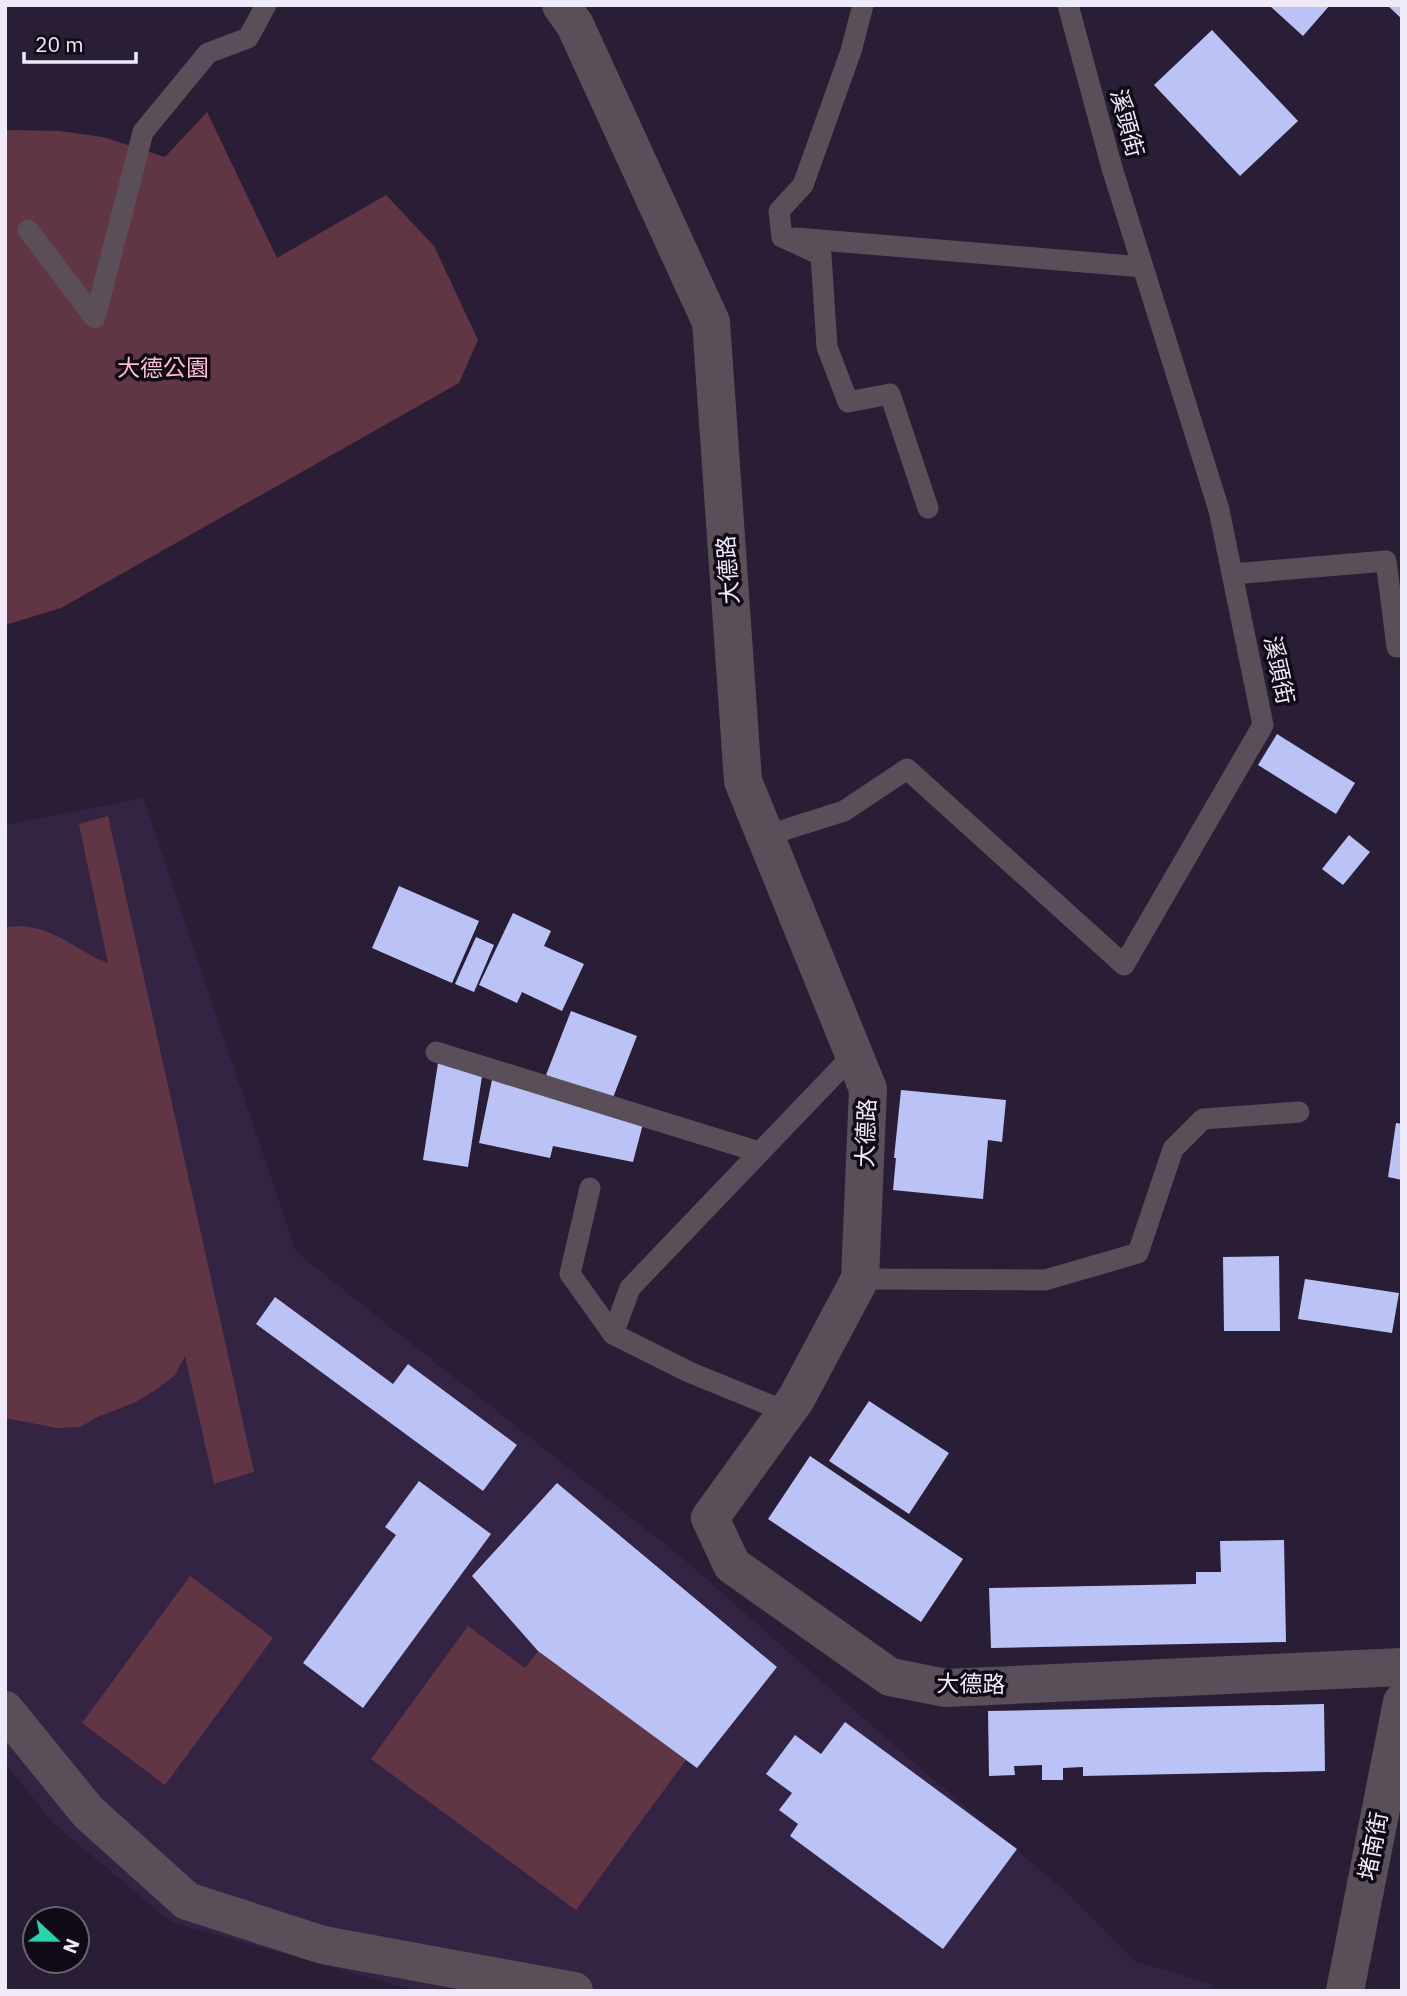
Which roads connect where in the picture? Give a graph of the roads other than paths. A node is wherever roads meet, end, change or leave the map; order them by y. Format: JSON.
{"nodes":[{"id":1,"x":267,"y":5,"type":"edge"},
{"id":2,"x":561,"y":5,"type":"edge"},
{"id":3,"x":863,"y":5,"type":"edge"},
{"id":4,"x":1068,"y":5,"type":"edge"},
{"id":5,"x":29,"y":230,"type":"dead end"},
{"id":6,"x":782,"y":237,"type":"junction"},
{"id":7,"x":1143,"y":267,"type":"junction"},
{"id":8,"x":928,"y":509,"type":"dead end"},
{"id":9,"x":1232,"y":574,"type":"junction"},
{"id":10,"x":1402,"y":648,"type":"edge"},
{"id":11,"x":765,"y":836,"type":"junction"},
{"id":12,"x":436,"y":1052,"type":"dead end"},
{"id":13,"x":854,"y":1054,"type":"junction"},
{"id":14,"x":1299,"y":1112,"type":"dead end"},
{"id":15,"x":759,"y":1153,"type":"junction"},
{"id":16,"x":590,"y":1188,"type":"dead end"},
{"id":17,"x":860,"y":1279,"type":"junction"},
{"id":18,"x":613,"y":1334,"type":"junction"},
{"id":19,"x":787,"y":1412,"type":"junction"},
{"id":20,"x":1402,"y":1667,"type":"edge"},
{"id":21,"x":1402,"y":1702,"type":"edge"},
{"id":22,"x":5,"y":1710,"type":"edge"},
{"id":23,"x":574,"y":1991,"type":"edge"},
{"id":24,"x":1345,"y":1991,"type":"edge"}],
"edges":[{"from":1,"to":5,"type":"lane"},
{"from":2,"to":11,"type":"street","name":"大德路"},
{"from":3,"to":6,"type":"lane"},
{"from":4,"to":7,"type":"lane","name":"溪頭街"},
{"from":6,"to":7,"type":"lane"},
{"from":6,"to":8,"type":"lane"},
{"from":7,"to":9,"type":"lane","name":"溪頭街"},
{"from":9,"to":10,"type":"lane"},
{"from":9,"to":11,"type":"lane","name":"溪頭街"},
{"from":11,"to":13,"type":"street","name":"大德路"},
{"from":12,"to":15,"type":"lane"},
{"from":13,"to":15,"type":"lane"},
{"from":13,"to":17,"type":"street","name":"大德路"},
{"from":14,"to":17,"type":"lane"},
{"from":15,"to":18,"type":"lane"},
{"from":16,"to":18,"type":"lane"},
{"from":17,"to":19,"type":"street","name":"大德路"},
{"from":18,"to":19,"type":"lane"},
{"from":19,"to":20,"type":"street","name":"大德路"},
{"from":21,"to":24,"type":"street","name":"堵南街"},
{"from":22,"to":23,"type":"street"}]}
